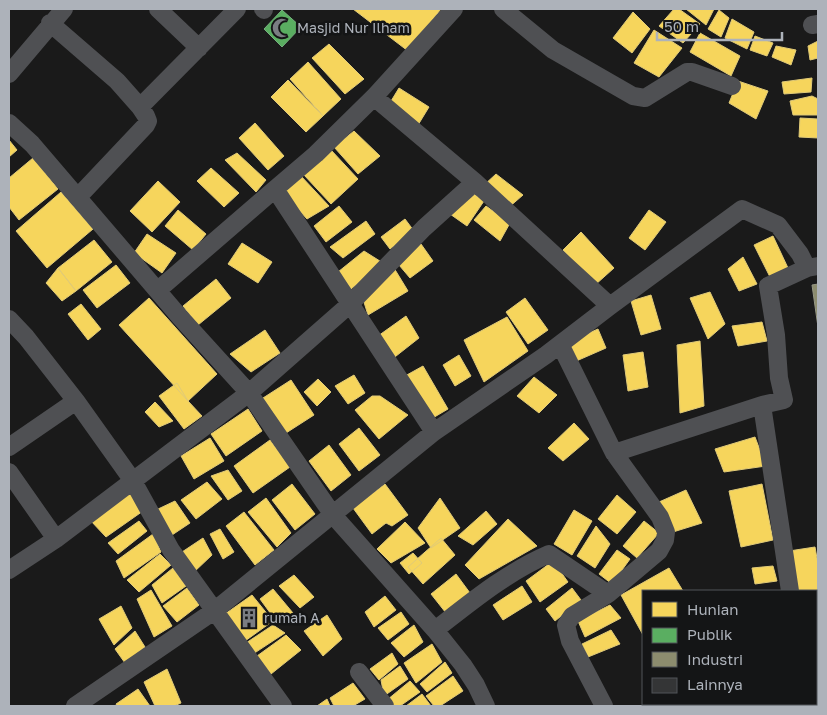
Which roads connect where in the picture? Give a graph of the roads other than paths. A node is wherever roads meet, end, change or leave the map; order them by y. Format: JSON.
{"nodes":[{"id":1,"x":64,"y":9,"type":"edge"},
{"id":2,"x":158,"y":9,"type":"edge"},
{"id":3,"x":237,"y":9,"type":"edge"},
{"id":4,"x":454,"y":9,"type":"edge"},
{"id":5,"x":503,"y":9,"type":"edge"},
{"id":6,"x":50,"y":23,"type":"junction"},
{"id":7,"x":199,"y":48,"type":"junction"},
{"id":8,"x":9,"y":74,"type":"edge"},
{"id":9,"x":732,"y":86,"type":"dead end"},
{"id":10,"x":374,"y":97,"type":"junction"},
{"id":11,"x":140,"y":107,"type":"junction"},
{"id":12,"x":9,"y":123,"type":"edge"},
{"id":13,"x":474,"y":182,"type":"junction"},
{"id":14,"x":275,"y":189,"type":"junction"},
{"id":15,"x":78,"y":197,"type":"junction"},
{"id":16,"x":812,"y":266,"type":"edge"},
{"id":17,"x":158,"y":290,"type":"junction"},
{"id":18,"x":349,"y":305,"type":"junction"},
{"id":19,"x":610,"y":306,"type":"junction"},
{"id":20,"x":9,"y":319,"type":"edge"},
{"id":21,"x":560,"y":344,"type":"junction"},
{"id":22,"x":249,"y":394,"type":"junction"},
{"id":23,"x":76,"y":401,"type":"junction"},
{"id":24,"x":762,"y":404,"type":"junction"},
{"id":25,"x":434,"y":432,"type":"junction"},
{"id":26,"x":9,"y":447,"type":"edge"},
{"id":27,"x":614,"y":454,"type":"junction"},
{"id":28,"x":10,"y":478,"type":"edge"},
{"id":29,"x":132,"y":481,"type":"junction"},
{"id":30,"x":333,"y":514,"type":"junction"},
{"id":31,"x":56,"y":539,"type":"junction"},
{"id":32,"x":9,"y":570,"type":"edge"},
{"id":33,"x":790,"y":590,"type":"edge"},
{"id":34,"x":608,"y":594,"type":"junction"},
{"id":35,"x":214,"y":611,"type":"junction"},
{"id":36,"x":435,"y":630,"type":"junction"},
{"id":37,"x":359,"y":672,"type":"dead end"},
{"id":38,"x":478,"y":703,"type":"edge"},
{"id":39,"x":75,"y":706,"type":"edge"},
{"id":40,"x":283,"y":706,"type":"edge"},
{"id":41,"x":385,"y":706,"type":"edge"},
{"id":42,"x":604,"y":706,"type":"edge"}],
"edges":[{"from":1,"to":6,"type":"street"},
{"from":2,"to":7,"type":"street"},
{"from":3,"to":7,"type":"street"},
{"from":4,"to":10,"type":"street"},
{"from":5,"to":9,"type":"street"},
{"from":6,"to":8,"type":"street"},
{"from":6,"to":11,"type":"street"},
{"from":7,"to":11,"type":"street"},
{"from":10,"to":13,"type":"street"},
{"from":10,"to":14,"type":"street"},
{"from":11,"to":15,"type":"street"},
{"from":12,"to":15,"type":"street"},
{"from":13,"to":18,"type":"street"},
{"from":13,"to":19,"type":"street"},
{"from":14,"to":17,"type":"street"},
{"from":14,"to":18,"type":"street"},
{"from":15,"to":17,"type":"street"},
{"from":16,"to":19,"type":"street"},
{"from":16,"to":24,"type":"street"},
{"from":17,"to":22,"type":"street"},
{"from":18,"to":22,"type":"street"},
{"from":18,"to":25,"type":"street"},
{"from":19,"to":21,"type":"street"},
{"from":20,"to":23,"type":"street"},
{"from":21,"to":25,"type":"street"},
{"from":21,"to":27,"type":"street"},
{"from":22,"to":29,"type":"street"},
{"from":22,"to":30,"type":"street"},
{"from":23,"to":26,"type":"street"},
{"from":23,"to":29,"type":"street"},
{"from":24,"to":27,"type":"street"},
{"from":24,"to":33,"type":"street"},
{"from":25,"to":30,"type":"street"},
{"from":27,"to":34,"type":"street"},
{"from":28,"to":31,"type":"street"},
{"from":29,"to":31,"type":"street"},
{"from":29,"to":35,"type":"street"},
{"from":30,"to":35,"type":"street"},
{"from":30,"to":36,"type":"street"},
{"from":31,"to":32,"type":"street"},
{"from":34,"to":36,"type":"street"},
{"from":34,"to":42,"type":"street"},
{"from":35,"to":39,"type":"street"},
{"from":35,"to":40,"type":"street"},
{"from":36,"to":38,"type":"street"},
{"from":37,"to":41,"type":"street"}]}
